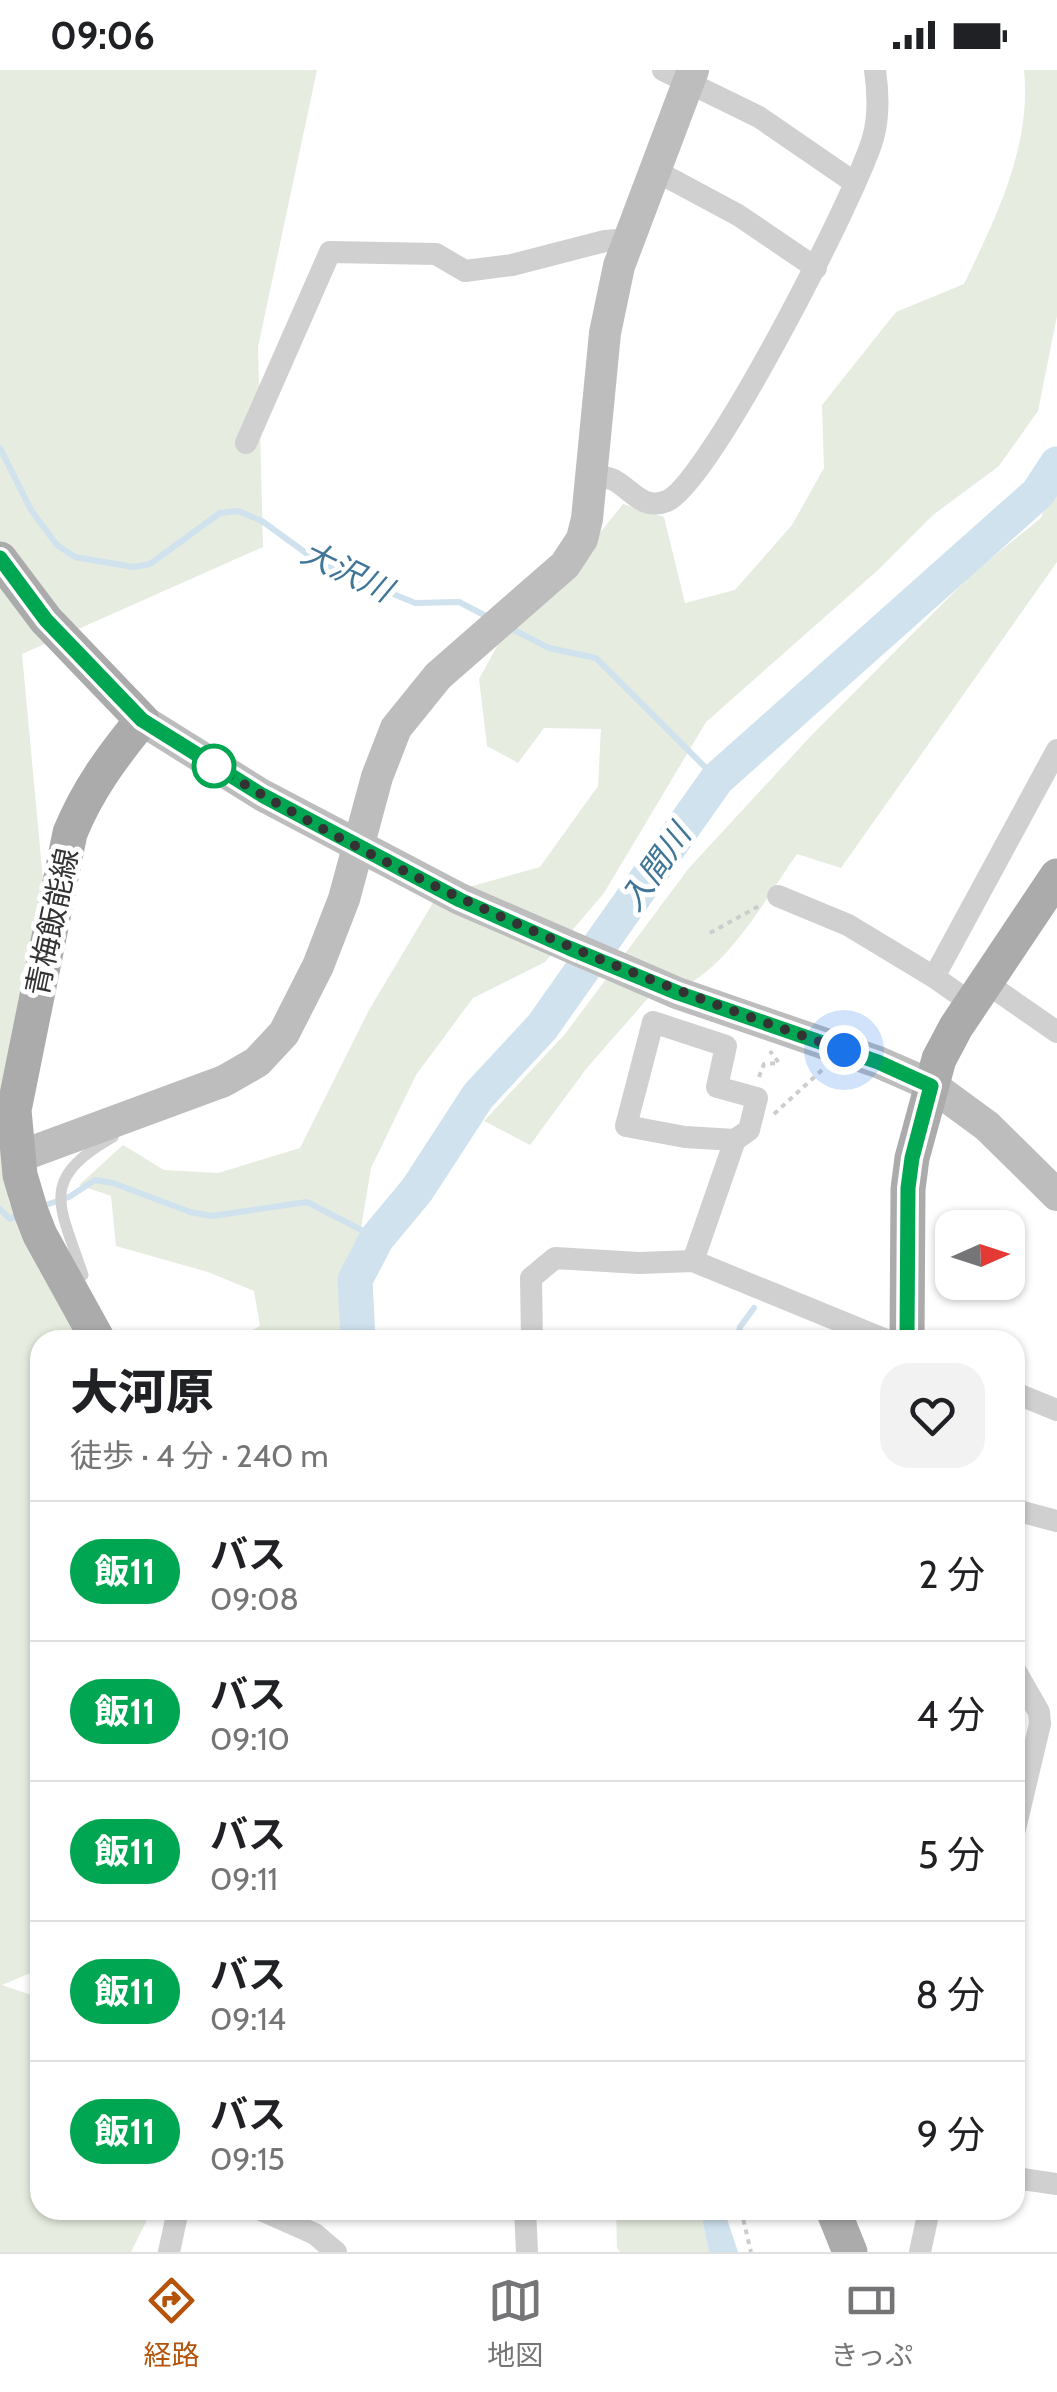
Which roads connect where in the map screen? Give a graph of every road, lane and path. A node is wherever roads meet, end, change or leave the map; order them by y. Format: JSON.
{"nodes":[{"id":1,"x":875,"y":70,"type":"edge"},
{"id":2,"x":682,"y":74,"type":"edge"},
{"id":3,"x":656,"y":170,"type":"junction"},
{"id":4,"x":855,"y":183,"type":"junction"},
{"id":5,"x":629,"y":239,"type":"junction"},
{"id":6,"x":816,"y":268,"type":"junction"},
{"id":7,"x":246,"y":443,"type":"dead end"},
{"id":8,"x":592,"y":474,"type":"junction"},
{"id":9,"x":0,"y":558,"type":"edge"},
{"id":10,"x":142,"y":720,"type":"junction"},
{"id":11,"x":1057,"y":750,"type":"edge"},
{"id":12,"x":359,"y":848,"type":"junction"},
{"id":13,"x":1057,"y":876,"type":"edge"},
{"id":14,"x":778,"y":896,"type":"joint"},
{"id":15,"x":710,"y":933,"type":"dead end"},
{"id":16,"x":934,"y":978,"type":"junction"},
{"id":17,"x":978,"y":993,"type":"junction"},
{"id":18,"x":777,"y":1027,"type":"junction"},
{"id":19,"x":1057,"y":1032,"type":"edge"},
{"id":20,"x":844,"y":1050,"type":"junction"},
{"id":21,"x":931,"y":1086,"type":"junction"},
{"id":22,"x":755,"y":1098,"type":"junction"},
{"id":23,"x":168,"y":1101,"type":"junction"},
{"id":24,"x":742,"y":1135,"type":"junction"},
{"id":25,"x":21,"y":1171,"type":"junction"},
{"id":26,"x":1057,"y":1195,"type":"edge"},
{"id":27,"x":694,"y":1261,"type":"junction"},
{"id":28,"x":66,"y":1285,"type":"junction"},
{"id":29,"x":92,"y":1330,"type":"edge"},
{"id":30,"x":532,"y":1330,"type":"edge"},
{"id":31,"x":837,"y":1330,"type":"edge"},
{"id":32,"x":907,"y":1330,"type":"edge"},
{"id":33,"x":1025,"y":1397,"type":"edge"},
{"id":34,"x":1057,"y":1410,"type":"edge"},
{"id":35,"x":1025,"y":1512,"type":"edge"},
{"id":36,"x":1057,"y":1520,"type":"edge"},
{"id":37,"x":1025,"y":1688,"type":"edge"},
{"id":38,"x":1025,"y":1788,"type":"edge"},
{"id":39,"x":1025,"y":2179,"type":"edge"},
{"id":40,"x":1057,"y":2184,"type":"edge"},
{"id":41,"x":176,"y":2220,"type":"edge"},
{"id":42,"x":283,"y":2220,"type":"edge"},
{"id":43,"x":526,"y":2220,"type":"edge"},
{"id":44,"x":743,"y":2220,"type":"edge"},
{"id":45,"x":838,"y":2220,"type":"edge"},
{"id":46,"x":927,"y":2220,"type":"edge"},
{"id":47,"x":169,"y":2252,"type":"edge"},
{"id":48,"x":336,"y":2252,"type":"edge"},
{"id":49,"x":528,"y":2252,"type":"edge"},
{"id":50,"x":751,"y":2252,"type":"edge"},
{"id":51,"x":850,"y":2252,"type":"edge"},
{"id":52,"x":920,"y":2252,"type":"edge"}],
"edges":[{"from":1,"to":4,"type":"street"},
{"from":2,"to":3,"type":"street"},
{"from":2,"to":4,"type":"street"},
{"from":3,"to":5,"type":"street"},
{"from":3,"to":6,"type":"street"},
{"from":4,"to":6,"type":"street"},
{"from":5,"to":7,"type":"street"},
{"from":5,"to":8,"type":"street"},
{"from":6,"to":8,"type":"street"},
{"from":8,"to":12,"type":"street"},
{"from":9,"to":10,"type":"main road"},
{"from":10,"to":12,"type":"street"},
{"from":10,"to":25,"type":"main road","name":"青梅飯能線"},
{"from":11,"to":16,"type":"street"},
{"from":12,"to":18,"type":"street"},
{"from":12,"to":23,"type":"street"},
{"from":13,"to":17,"type":"main road"},
{"from":14,"to":15,"type":"path"},
{"from":14,"to":16,"type":"street"},
{"from":16,"to":17,"type":"street"},
{"from":17,"to":19,"type":"street"},
{"from":17,"to":21,"type":"main road"},
{"from":18,"to":20,"type":"street"},
{"from":18,"to":22,"type":"path"},
{"from":20,"to":21,"type":"street"},
{"from":20,"to":24,"type":"path"},
{"from":21,"to":26,"type":"street"},
{"from":21,"to":32,"type":"main road"},
{"from":22,"to":24,"type":"street"},
{"from":22,"to":24,"type":"street"},
{"from":23,"to":25,"type":"street"},
{"from":23,"to":28,"type":"lane"},
{"from":24,"to":27,"type":"street"},
{"from":25,"to":28,"type":"main road","name":"青梅飯能線"},
{"from":27,"to":30,"type":"street"},
{"from":27,"to":31,"type":"street"},
{"from":28,"to":29,"type":"main road","name":"青梅飯能線"},
{"from":33,"to":34,"type":"street"},
{"from":35,"to":36,"type":"street"},
{"from":37,"to":38,"type":"street"},
{"from":39,"to":40,"type":"street"},
{"from":41,"to":47,"type":"street"},
{"from":42,"to":48,"type":"street"},
{"from":43,"to":49,"type":"street"},
{"from":44,"to":50,"type":"path"},
{"from":45,"to":51,"type":"main road"},
{"from":46,"to":52,"type":"street"}]}
